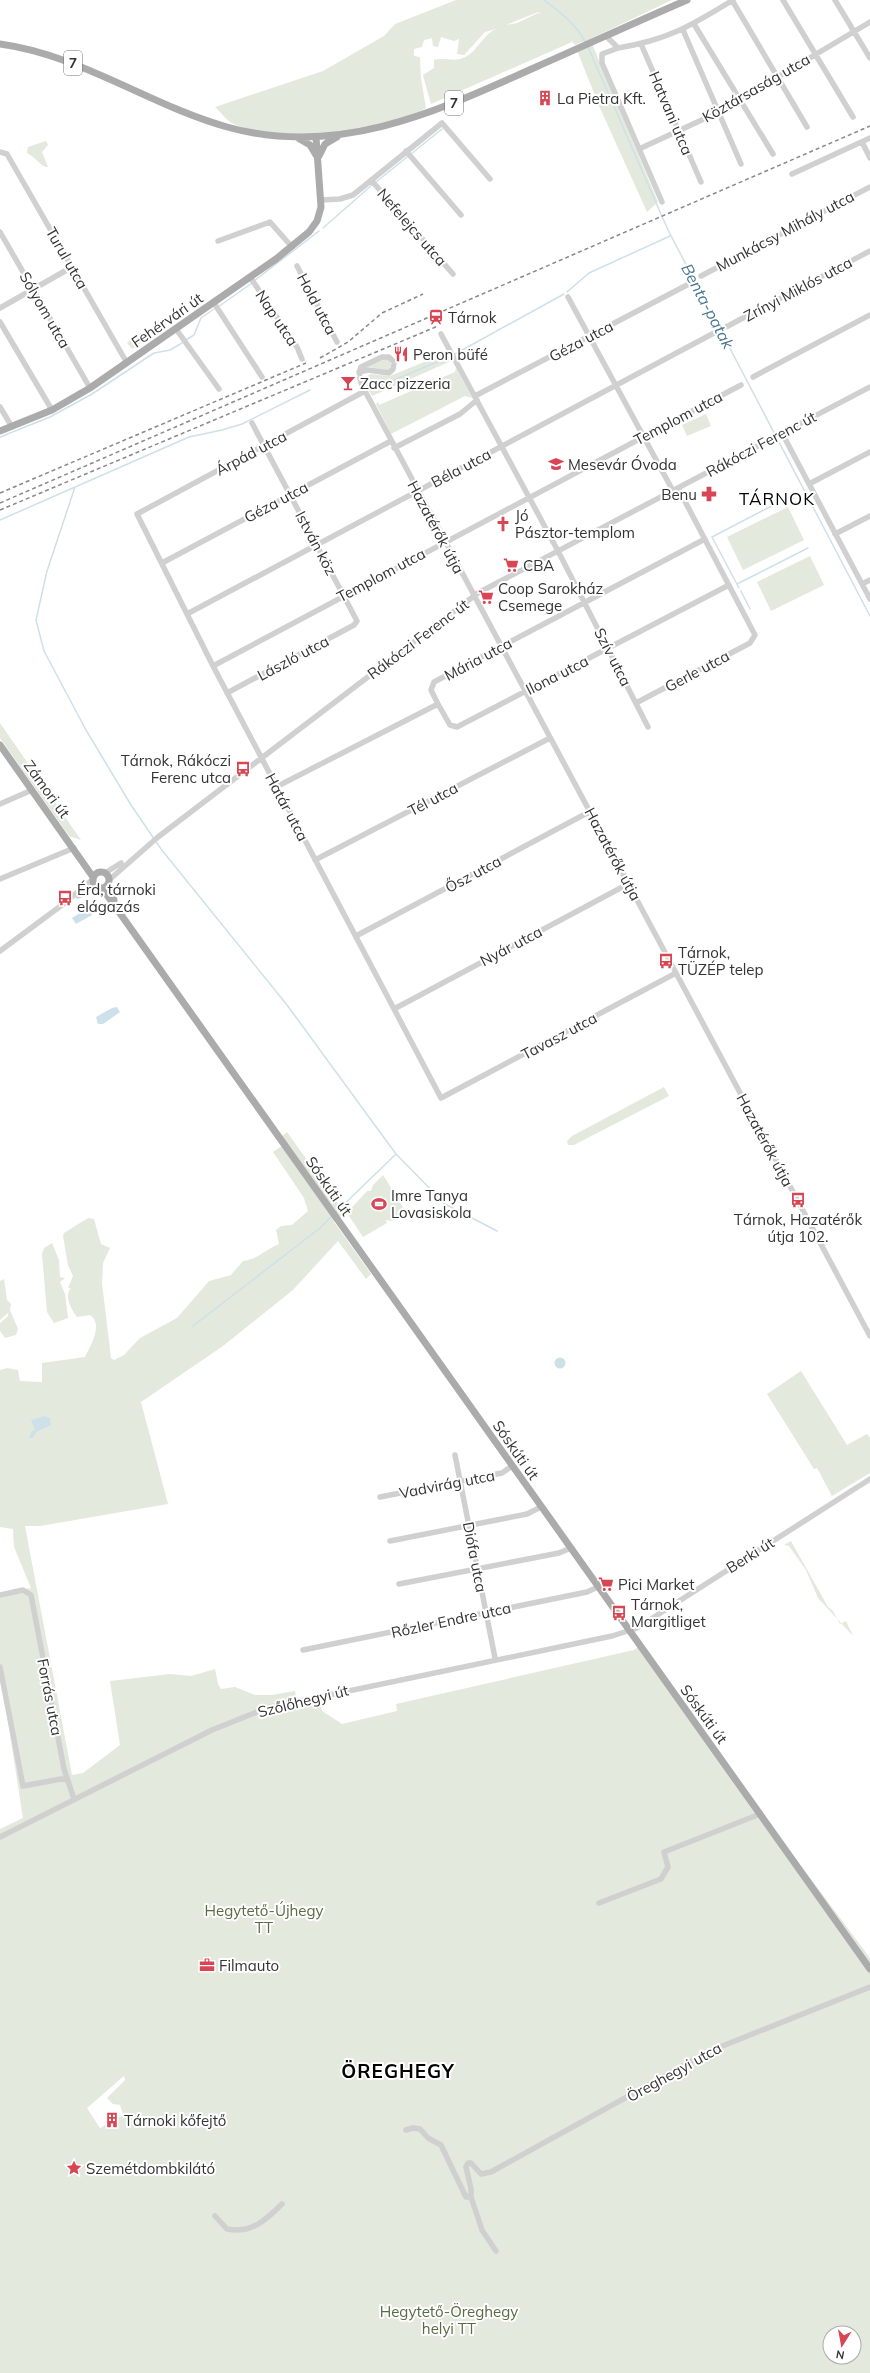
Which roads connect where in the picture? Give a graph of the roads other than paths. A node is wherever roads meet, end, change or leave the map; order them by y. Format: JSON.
{"nodes":[{"id":1,"x":687,"y":0,"type":"edge"},
{"id":2,"x":732,"y":0,"type":"edge"},
{"id":3,"x":782,"y":0,"type":"edge"},
{"id":4,"x":835,"y":0,"type":"edge"},
{"id":5,"x":870,"y":22,"type":"edge"},
{"id":6,"x":694,"y":24,"type":"junction"},
{"id":7,"x":683,"y":30,"type":"junction"},
{"id":8,"x":854,"y":31,"type":"junction"},
{"id":9,"x":606,"y":36,"type":"junction"},
{"id":10,"x":0,"y":44,"type":"edge"},
{"id":11,"x":641,"y":44,"type":"junction"},
{"id":12,"x":618,"y":48,"type":"junction"},
{"id":13,"x":815,"y":54,"type":"junction"},
{"id":14,"x":870,"y":58,"type":"edge"},
{"id":15,"x":777,"y":77,"type":"junction"},
{"id":16,"x":739,"y":100,"type":"junction"},
{"id":17,"x":719,"y":112,"type":"junction"},
{"id":18,"x":852,"y":117,"type":"dead end"},
{"id":19,"x":807,"y":127,"type":"dead end"},
{"id":20,"x":679,"y":131,"type":"junction"},
{"id":21,"x":339,"y":136,"type":"junction"},
{"id":22,"x":296,"y":137,"type":"junction"},
{"id":23,"x":316,"y":137,"type":"junction"},
{"id":24,"x":870,"y":138,"type":"edge"},
{"id":25,"x":862,"y":142,"type":"junction"},
{"id":26,"x":639,"y":149,"type":"junction"},
{"id":27,"x":406,"y":151,"type":"junction"},
{"id":28,"x":0,"y":152,"type":"edge"},
{"id":29,"x":772,"y":154,"type":"dead end"},
{"id":30,"x":318,"y":158,"type":"junction"},
{"id":31,"x":870,"y":158,"type":"edge"},
{"id":32,"x":742,"y":164,"type":"dead end"},
{"id":33,"x":792,"y":174,"type":"dead end"},
{"id":34,"x":490,"y":179,"type":"dead end"},
{"id":35,"x":371,"y":180,"type":"junction"},
{"id":36,"x":701,"y":182,"type":"dead end"},
{"id":37,"x":870,"y":187,"type":"edge"},
{"id":38,"x":321,"y":200,"type":"junction"},
{"id":39,"x":662,"y":202,"type":"dead end"},
{"id":40,"x":461,"y":215,"type":"dead end"},
{"id":41,"x":0,"y":232,"type":"edge"},
{"id":42,"x":218,"y":241,"type":"dead end"},
{"id":43,"x":292,"y":247,"type":"junction"},
{"id":44,"x":870,"y":251,"type":"edge"},
{"id":45,"x":297,"y":266,"type":"dead end"},
{"id":46,"x":72,"y":267,"type":"junction"},
{"id":47,"x":453,"y":274,"type":"dead end"},
{"id":48,"x":701,"y":276,"type":"dead end"},
{"id":49,"x":250,"y":277,"type":"junction"},
{"id":50,"x":687,"y":285,"type":"dead end"},
{"id":51,"x":33,"y":290,"type":"junction"},
{"id":52,"x":568,"y":297,"type":"dead end"},
{"id":53,"x":214,"y":303,"type":"junction"},
{"id":54,"x":0,"y":308,"type":"edge"},
{"id":55,"x":870,"y":315,"type":"edge"},
{"id":56,"x":0,"y":322,"type":"edge"},
{"id":57,"x":726,"y":327,"type":"dead end"},
{"id":58,"x":176,"y":329,"type":"junction"},
{"id":59,"x":714,"y":333,"type":"dead end"},
{"id":60,"x":441,"y":334,"type":"dead end"},
{"id":61,"x":590,"y":336,"type":"junction"},
{"id":62,"x":337,"y":342,"type":"dead end"},
{"id":63,"x":302,"y":359,"type":"dead end"},
{"id":64,"x":128,"y":363,"type":"junction"},
{"id":65,"x":359,"y":372,"type":"junction"},
{"id":66,"x":262,"y":377,"type":"dead end"},
{"id":67,"x":753,"y":377,"type":"dead end"},
{"id":68,"x":741,"y":385,"type":"dead end"},
{"id":69,"x":617,"y":386,"type":"junction"},
{"id":70,"x":870,"y":387,"type":"edge"},
{"id":71,"x":90,"y":388,"type":"junction"},
{"id":72,"x":219,"y":389,"type":"dead end"},
{"id":73,"x":365,"y":391,"type":"junction"},
{"id":74,"x":476,"y":398,"type":"junction"},
{"id":75,"x":0,"y":407,"type":"edge"},
{"id":76,"x":52,"y":410,"type":"junction"},
{"id":77,"x":252,"y":423,"type":"dead end"},
{"id":78,"x":12,"y":427,"type":"junction"},
{"id":79,"x":0,"y":431,"type":"edge"},
{"id":80,"x":782,"y":433,"type":"junction"},
{"id":81,"x":643,"y":436,"type":"junction"},
{"id":82,"x":391,"y":441,"type":"junction"},
{"id":83,"x":264,"y":445,"type":"junction"},
{"id":84,"x":502,"y":447,"type":"junction"},
{"id":85,"x":394,"y":448,"type":"junction"},
{"id":86,"x":870,"y":452,"type":"edge"},
{"id":87,"x":809,"y":484,"type":"junction"},
{"id":88,"x":675,"y":490,"type":"junction"},
{"id":89,"x":417,"y":491,"type":"junction"},
{"id":90,"x":290,"y":495,"type":"junction"},
{"id":91,"x":529,"y":497,"type":"junction"},
{"id":92,"x":137,"y":514,"type":"joint"},
{"id":93,"x":870,"y":516,"type":"edge"},
{"id":94,"x":836,"y":534,"type":"junction"},
{"id":95,"x":705,"y":539,"type":"junction"},
{"id":96,"x":444,"y":541,"type":"junction"},
{"id":97,"x":317,"y":545,"type":"junction"},
{"id":98,"x":558,"y":551,"type":"junction"},
{"id":99,"x":162,"y":563,"type":"junction"},
{"id":100,"x":870,"y":580,"type":"edge"},
{"id":101,"x":862,"y":584,"type":"junction"},
{"id":102,"x":729,"y":586,"type":"junction"},
{"id":103,"x":345,"y":595,"type":"junction"},
{"id":104,"x":474,"y":596,"type":"junction"},
{"id":105,"x":870,"y":599,"type":"edge"},
{"id":106,"x":584,"y":602,"type":"junction"},
{"id":107,"x":187,"y":614,"type":"junction"},
{"id":108,"x":357,"y":621,"type":"joint"},
{"id":109,"x":501,"y":646,"type":"junction"},
{"id":110,"x":609,"y":648,"type":"junction"},
{"id":111,"x":213,"y":666,"type":"junction"},
{"id":112,"x":526,"y":692,"type":"junction"},
{"id":113,"x":227,"y":693,"type":"junction"},
{"id":114,"x":438,"y":704,"type":"junction"},
{"id":115,"x":636,"y":704,"type":"junction"},
{"id":116,"x":648,"y":727,"type":"dead end"},
{"id":117,"x":550,"y":738,"type":"junction"},
{"id":118,"x":0,"y":744,"type":"edge"},
{"id":119,"x":262,"y":758,"type":"junction"},
{"id":120,"x":276,"y":787,"type":"junction"},
{"id":121,"x":32,"y":790,"type":"junction"},
{"id":122,"x":0,"y":804,"type":"edge"},
{"id":123,"x":589,"y":812,"type":"junction"},
{"id":124,"x":74,"y":848,"type":"junction"},
{"id":125,"x":138,"y":853,"type":"junction"},
{"id":126,"x":315,"y":860,"type":"junction"},
{"id":127,"x":102,"y":872,"type":"junction"},
{"id":128,"x":93,"y":878,"type":"junction"},
{"id":129,"x":0,"y":879,"type":"edge"},
{"id":130,"x":109,"y":882,"type":"junction"},
{"id":131,"x":628,"y":884,"type":"junction"},
{"id":132,"x":97,"y":888,"type":"junction"},
{"id":133,"x":62,"y":905,"type":"junction"},
{"id":134,"x":356,"y":936,"type":"junction"},
{"id":135,"x":142,"y":945,"type":"junction"},
{"id":136,"x":0,"y":951,"type":"edge"},
{"id":137,"x":676,"y":973,"type":"junction"},
{"id":138,"x":394,"y":1009,"type":"junction"},
{"id":139,"x":442,"y":1098,"type":"joint"},
{"id":140,"x":870,"y":1336,"type":"edge"},
{"id":141,"x":455,"y":1455,"type":"dead end"},
{"id":142,"x":512,"y":1466,"type":"junction"},
{"id":143,"x":870,"y":1479,"type":"edge"},
{"id":144,"x":460,"y":1482,"type":"junction"},
{"id":145,"x":380,"y":1497,"type":"dead end"},
{"id":146,"x":541,"y":1508,"type":"junction"},
{"id":147,"x":468,"y":1525,"type":"junction"},
{"id":148,"x":390,"y":1541,"type":"dead end"},
{"id":149,"x":571,"y":1548,"type":"junction"},
{"id":150,"x":477,"y":1568,"type":"junction"},
{"id":151,"x":399,"y":1584,"type":"dead end"},
{"id":152,"x":598,"y":1587,"type":"junction"},
{"id":153,"x":0,"y":1595,"type":"edge"},
{"id":154,"x":486,"y":1612,"type":"junction"},
{"id":155,"x":629,"y":1631,"type":"junction"},
{"id":156,"x":303,"y":1650,"type":"dead end"},
{"id":157,"x":495,"y":1658,"type":"junction"},
{"id":158,"x":0,"y":1667,"type":"edge"},
{"id":159,"x":67,"y":1780,"type":"junction"},
{"id":160,"x":74,"y":1800,"type":"junction"},
{"id":161,"x":760,"y":1814,"type":"junction"},
{"id":162,"x":0,"y":1837,"type":"edge"},
{"id":163,"x":599,"y":1902,"type":"dead end"},
{"id":164,"x":870,"y":1970,"type":"edge"},
{"id":165,"x":870,"y":1987,"type":"edge"},
{"id":166,"x":406,"y":2130,"type":"dead end"},
{"id":167,"x":471,"y":2197,"type":"junction"},
{"id":168,"x":282,"y":2204,"type":"dead end"},
{"id":169,"x":215,"y":2216,"type":"dead end"},
{"id":170,"x":496,"y":2251,"type":"dead end"}],
"edges":[{"from":1,"to":9,"type":"main road","number":"7"},
{"from":2,"to":6,"type":"street"},
{"from":2,"to":15,"type":"street"},
{"from":3,"to":13,"type":"street"},
{"from":4,"to":8,"type":"street"},
{"from":5,"to":8,"type":"street","name":"Köztársaság utca"},
{"from":6,"to":7,"type":"street"},
{"from":6,"to":16,"type":"street"},
{"from":7,"to":11,"type":"street"},
{"from":7,"to":17,"type":"street"},
{"from":8,"to":13,"type":"street","name":"Köztársaság utca"},
{"from":8,"to":14,"type":"street"},
{"from":9,"to":12,"type":"street"},
{"from":9,"to":21,"type":"main road","number":"7"},
{"from":10,"to":22,"type":"main road","number":"7"},
{"from":11,"to":12,"type":"street"},
{"from":11,"to":20,"type":"street","name":"Hatvani utca"},
{"from":12,"to":26,"type":"street"},
{"from":13,"to":15,"type":"street","name":"Köztársaság utca"},
{"from":13,"to":18,"type":"street"},
{"from":15,"to":16,"type":"street","name":"Köztársaság utca"},
{"from":15,"to":19,"type":"street"},
{"from":16,"to":17,"type":"street","name":"Köztársaság utca"},
{"from":16,"to":29,"type":"street"},
{"from":17,"to":20,"type":"street","name":"Köztársaság utca"},
{"from":17,"to":32,"type":"street"},
{"from":20,"to":26,"type":"street","name":"Köztársaság utca"},
{"from":20,"to":36,"type":"street","name":"Hatvani utca"},
{"from":21,"to":23,"type":"main road","number":"7"},
{"from":21,"to":30,"type":"main road"},
{"from":22,"to":23,"type":"main road","number":"7"},
{"from":22,"to":30,"type":"main road"},
{"from":23,"to":30,"type":"main road","name":"Fehérvári út"},
{"from":24,"to":25,"type":"street"},
{"from":25,"to":31,"type":"street"},
{"from":25,"to":33,"type":"street"},
{"from":26,"to":39,"type":"street"},
{"from":27,"to":34,"type":"street"},
{"from":27,"to":35,"type":"street"},
{"from":27,"to":40,"type":"street"},
{"from":28,"to":46,"type":"street","name":"Turul utca"},
{"from":30,"to":38,"type":"main road","name":"Fehérvári út"},
{"from":35,"to":38,"type":"street"},
{"from":35,"to":47,"type":"street","name":"Nefelejcs utca"},
{"from":37,"to":48,"type":"street","name":"Munkácsy Mihály utca"},
{"from":38,"to":43,"type":"main road","name":"Fehérvári út"},
{"from":41,"to":51,"type":"street","name":"Sólyom utca"},
{"from":42,"to":43,"type":"street"},
{"from":43,"to":49,"type":"main road","name":"Fehérvári út"},
{"from":44,"to":57,"type":"street","name":"Zrínyi Miklós utca"},
{"from":45,"to":62,"type":"street","name":"Hold utca"},
{"from":46,"to":51,"type":"street"},
{"from":46,"to":64,"type":"street","name":"Turul utca"},
{"from":49,"to":53,"type":"main road","name":"Fehérvári út"},
{"from":49,"to":63,"type":"street","name":"Nap utca"},
{"from":50,"to":61,"type":"street","name":"Géza utca"},
{"from":51,"to":54,"type":"street"},
{"from":51,"to":71,"type":"street","name":"Sólyom utca"},
{"from":52,"to":61,"type":"street"},
{"from":53,"to":58,"type":"main road","name":"Fehérvári út"},
{"from":53,"to":66,"type":"street"},
{"from":55,"to":67,"type":"street"},
{"from":56,"to":76,"type":"street"},
{"from":58,"to":64,"type":"main road","name":"Fehérvári út"},
{"from":58,"to":72,"type":"street"},
{"from":59,"to":69,"type":"street","name":"Béla utca"},
{"from":60,"to":74,"type":"street","name":"Szív utca"},
{"from":61,"to":69,"type":"street"},
{"from":61,"to":74,"type":"street","name":"Géza utca"},
{"from":64,"to":71,"type":"main road","name":"Fehérvári út"},
{"from":65,"to":65,"type":"street"},
{"from":65,"to":73,"type":"street","name":"Hazatérők útja"},
{"from":68,"to":81,"type":"street","name":"Templom utca"},
{"from":69,"to":81,"type":"street"},
{"from":69,"to":84,"type":"street","name":"Béla utca"},
{"from":70,"to":80,"type":"street","name":"Rákóczi Ferenc út"},
{"from":71,"to":76,"type":"main road","name":"Fehérvári út"},
{"from":73,"to":82,"type":"street","name":"Hazatérők útja"},
{"from":73,"to":83,"type":"street","name":"Árpád utca"},
{"from":74,"to":84,"type":"street","name":"Szív utca"},
{"from":74,"to":85,"type":"street","name":"Géza utca"},
{"from":75,"to":78,"type":"street"},
{"from":76,"to":78,"type":"main road","name":"Fehérvári út"},
{"from":77,"to":83,"type":"street","name":"István köz"},
{"from":78,"to":79,"type":"main road","name":"Fehérvári út"},
{"from":80,"to":87,"type":"street"},
{"from":80,"to":88,"type":"street","name":"Rákóczi Ferenc út"},
{"from":81,"to":88,"type":"street"},
{"from":81,"to":91,"type":"street","name":"Templom utca"},
{"from":82,"to":85,"type":"street","name":"Hazatérők útja"},
{"from":82,"to":90,"type":"street","name":"Géza utca"},
{"from":83,"to":90,"type":"street","name":"István köz"},
{"from":83,"to":92,"type":"street","name":"Árpád utca"},
{"from":84,"to":89,"type":"street","name":"Béla utca"},
{"from":84,"to":91,"type":"street","name":"Szív utca"},
{"from":85,"to":89,"type":"street","name":"Hazatérők útja"},
{"from":86,"to":87,"type":"street"},
{"from":87,"to":94,"type":"street"},
{"from":88,"to":95,"type":"street"},
{"from":88,"to":98,"type":"street","name":"Rákóczi Ferenc út"},
{"from":89,"to":96,"type":"street","name":"Hazatérők útja"},
{"from":89,"to":97,"type":"street","name":"Béla utca"},
{"from":90,"to":97,"type":"street","name":"István köz"},
{"from":90,"to":99,"type":"street","name":"Géza utca"},
{"from":91,"to":96,"type":"street","name":"Templom utca"},
{"from":91,"to":98,"type":"street","name":"Szív utca"},
{"from":92,"to":99,"type":"street","name":"Határ utca"},
{"from":93,"to":94,"type":"street"},
{"from":94,"to":101,"type":"street"},
{"from":95,"to":102,"type":"street"},
{"from":95,"to":106,"type":"street","name":"Mária utca"},
{"from":96,"to":103,"type":"street","name":"Templom utca"},
{"from":96,"to":104,"type":"street","name":"Hazatérők útja"},
{"from":97,"to":103,"type":"street","name":"István köz"},
{"from":97,"to":107,"type":"street","name":"Béla utca"},
{"from":98,"to":104,"type":"street","name":"Rákóczi Ferenc út"},
{"from":98,"to":106,"type":"street","name":"Szív utca"},
{"from":99,"to":107,"type":"street","name":"Határ utca"},
{"from":100,"to":101,"type":"street"},
{"from":101,"to":105,"type":"street"},
{"from":102,"to":110,"type":"street","name":"Ilona utca"},
{"from":102,"to":115,"type":"street","name":"Gerle utca"},
{"from":103,"to":108,"type":"street","name":"István köz"},
{"from":103,"to":111,"type":"street","name":"Templom utca"},
{"from":104,"to":109,"type":"street","name":"Hazatérők útja"},
{"from":104,"to":119,"type":"street","name":"Rákóczi Ferenc út"},
{"from":106,"to":109,"type":"street","name":"Mária utca"},
{"from":106,"to":110,"type":"street","name":"Szív utca"},
{"from":107,"to":111,"type":"street","name":"Határ utca"},
{"from":108,"to":113,"type":"street","name":"László utca"},
{"from":109,"to":112,"type":"street","name":"Hazatérők útja"},
{"from":109,"to":114,"type":"street","name":"Mária utca"},
{"from":110,"to":112,"type":"street","name":"Ilona utca"},
{"from":110,"to":115,"type":"street","name":"Szív utca"},
{"from":111,"to":113,"type":"street","name":"Határ utca"},
{"from":112,"to":114,"type":"street","name":"Ilona utca"},
{"from":112,"to":117,"type":"street","name":"Hazatérők útja"},
{"from":113,"to":119,"type":"street","name":"Határ utca"},
{"from":114,"to":120,"type":"street"},
{"from":115,"to":116,"type":"street","name":"Szív utca"},
{"from":117,"to":123,"type":"street","name":"Hazatérők útja"},
{"from":117,"to":126,"type":"street","name":"Tél utca"},
{"from":118,"to":121,"type":"main road","name":"Zámori út"},
{"from":119,"to":120,"type":"street","name":"Határ utca"},
{"from":119,"to":125,"type":"street","name":"Rákóczi Ferenc út"},
{"from":120,"to":126,"type":"street","name":"Határ utca"},
{"from":121,"to":122,"type":"street"},
{"from":121,"to":124,"type":"main road","name":"Zámori út"},
{"from":123,"to":131,"type":"street","name":"Hazatérők útja"},
{"from":123,"to":134,"type":"street","name":"Ősz utca"},
{"from":124,"to":127,"type":"main road","name":"Zámori út"},
{"from":124,"to":128,"type":"main road","name":"Zámori út"},
{"from":124,"to":129,"type":"street"},
{"from":125,"to":127,"type":"street"},
{"from":125,"to":130,"type":"street"},
{"from":126,"to":134,"type":"street","name":"Határ utca"},
{"from":127,"to":128,"type":"main road"},
{"from":127,"to":130,"type":"main road","name":"Zámori út"},
{"from":128,"to":132,"type":"main road","name":"Zámori út"},
{"from":128,"to":133,"type":"street"},
{"from":130,"to":132,"type":"main road"},
{"from":130,"to":135,"type":"main road","name":"Sóskúti út"},
{"from":131,"to":137,"type":"street","name":"Hazatérők útja"},
{"from":131,"to":138,"type":"street","name":"Nyár utca"},
{"from":132,"to":133,"type":"street"},
{"from":132,"to":135,"type":"main road","name":"Sóskúti út"},
{"from":133,"to":136,"type":"street"},
{"from":134,"to":138,"type":"street","name":"Határ utca"},
{"from":135,"to":142,"type":"main road","name":"Sóskúti út"},
{"from":137,"to":139,"type":"street","name":"Tavasz utca"},
{"from":137,"to":140,"type":"street","name":"Hazatérők útja"},
{"from":138,"to":139,"type":"street","name":"Határ utca"},
{"from":141,"to":144,"type":"street","name":"Diófa utca"},
{"from":142,"to":144,"type":"street","name":"Vadvirág utca"},
{"from":142,"to":146,"type":"main road","name":"Sóskúti út"},
{"from":143,"to":155,"type":"street","name":"Berki út"},
{"from":144,"to":145,"type":"street","name":"Vadvirág utca"},
{"from":144,"to":147,"type":"street","name":"Diófa utca"},
{"from":146,"to":147,"type":"street"},
{"from":146,"to":149,"type":"main road","name":"Sóskúti út"},
{"from":147,"to":148,"type":"street"},
{"from":147,"to":150,"type":"street","name":"Diófa utca"},
{"from":149,"to":150,"type":"street"},
{"from":149,"to":152,"type":"main road","name":"Sóskúti út"},
{"from":150,"to":151,"type":"street"},
{"from":150,"to":154,"type":"street","name":"Diófa utca"},
{"from":152,"to":154,"type":"street","name":"Rőzler Endre utca"},
{"from":152,"to":155,"type":"main road","name":"Sóskúti út"},
{"from":153,"to":159,"type":"street","name":"Forrás utca"},
{"from":154,"to":156,"type":"street","name":"Rőzler Endre utca"},
{"from":154,"to":157,"type":"street","name":"Diófa utca"},
{"from":155,"to":157,"type":"street","name":"Szőlőhegyi út"},
{"from":155,"to":161,"type":"main road","name":"Sóskúti út"},
{"from":157,"to":160,"type":"street","name":"Szőlőhegyi út"},
{"from":158,"to":159,"type":"street"},
{"from":159,"to":160,"type":"street","name":"Forrás utca"},
{"from":160,"to":162,"type":"street","name":"Szőlőhegyi út"},
{"from":161,"to":163,"type":"street"},
{"from":161,"to":164,"type":"main road","name":"Sóskúti út"},
{"from":165,"to":167,"type":"street","name":"Öreghegyi utca"},
{"from":166,"to":167,"type":"street"},
{"from":167,"to":170,"type":"street"},
{"from":168,"to":169,"type":"street"}]}
